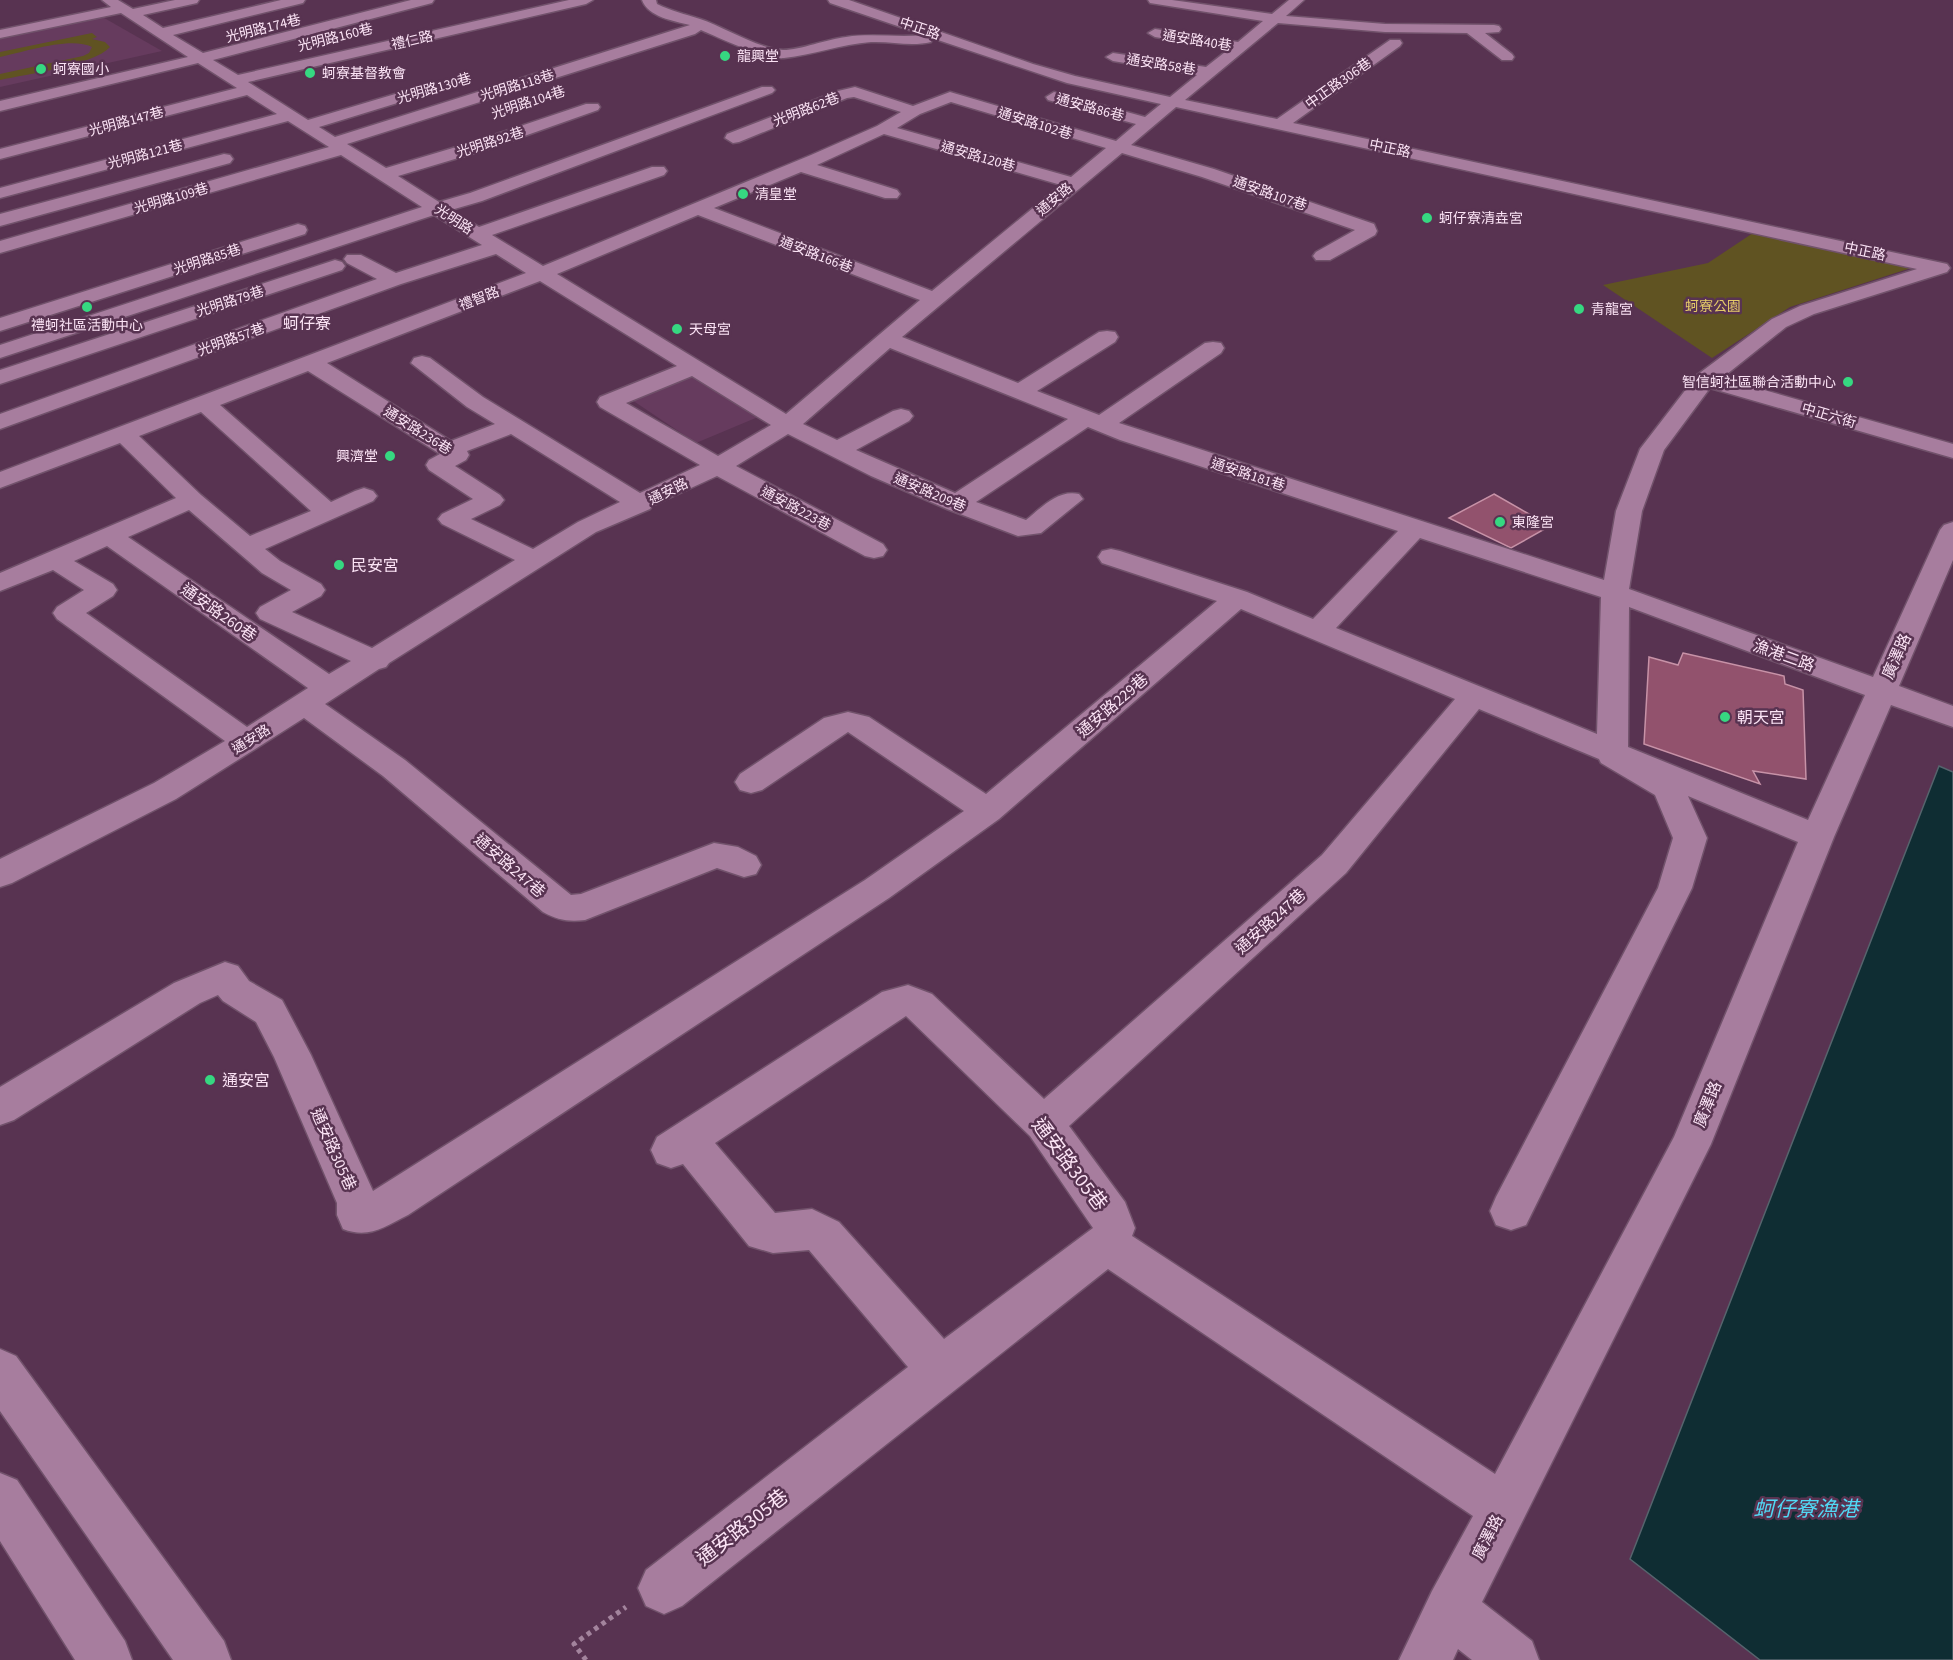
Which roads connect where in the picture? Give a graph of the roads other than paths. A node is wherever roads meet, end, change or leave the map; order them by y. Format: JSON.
{"nodes":[{"id":1,"x":298,"y":0,"type":"edge"},
{"id":2,"x":376,"y":0,"type":"edge"},
{"id":3,"x":427,"y":0,"type":"edge"},
{"id":4,"x":435,"y":0,"type":"edge"},
{"id":5,"x":586,"y":0,"type":"edge"},
{"id":6,"x":649,"y":0,"type":"edge"},
{"id":7,"x":835,"y":0,"type":"edge"},
{"id":8,"x":1155,"y":0,"type":"edge"},
{"id":9,"x":1297,"y":0,"type":"edge"},
{"id":10,"x":197,"y":4,"type":"edge"},
{"id":11,"x":127,"y":11,"type":"edge"},
{"id":12,"x":1275,"y":19,"type":"junction"},
{"id":13,"x":700,"y":24,"type":"junction"},
{"id":14,"x":1469,"y":28,"type":"junction"},
{"id":15,"x":1494,"y":29,"type":"dead end"},
{"id":16,"x":162,"y":33,"type":"junction"},
{"id":17,"x":1155,"y":33,"type":"dead end"},
{"id":18,"x":0,"y":34,"type":"edge"},
{"id":19,"x":946,"y":37,"type":"junction"},
{"id":20,"x":1395,"y":43,"type":"dead end"},
{"id":21,"x":1239,"y":46,"type":"junction"},
{"id":22,"x":185,"y":47,"type":"junction"},
{"id":23,"x":1113,"y":57,"type":"dead end"},
{"id":24,"x":1507,"y":57,"type":"dead end"},
{"id":25,"x":209,"y":62,"type":"junction"},
{"id":26,"x":1208,"y":72,"type":"junction"},
{"id":27,"x":244,"y":84,"type":"junction"},
{"id":28,"x":429,"y":89,"type":"dead end"},
{"id":29,"x":767,"y":90,"type":"dead end"},
{"id":30,"x":1043,"y":95,"type":"dead end"},
{"id":31,"x":950,"y":97,"type":"joint"},
{"id":32,"x":1175,"y":102,"type":"junction"},
{"id":33,"x":0,"y":106,"type":"edge"},
{"id":34,"x":592,"y":107,"type":"dead end"},
{"id":35,"x":914,"y":111,"type":"junction"},
{"id":36,"x":291,"y":116,"type":"junction"},
{"id":37,"x":1148,"y":122,"type":"junction"},
{"id":38,"x":1281,"y":124,"type":"junction"},
{"id":39,"x":883,"y":129,"type":"junction"},
{"id":40,"x":733,"y":138,"type":"dead end"},
{"id":41,"x":326,"y":141,"type":"junction"},
{"id":42,"x":46,"y":142,"type":"junction"},
{"id":43,"x":1119,"y":148,"type":"junction"},
{"id":44,"x":378,"y":150,"type":"dead end"},
{"id":45,"x":0,"y":154,"type":"edge"},
{"id":46,"x":239,"y":155,"type":"dead end"},
{"id":47,"x":801,"y":166,"type":"junction"},
{"id":48,"x":658,"y":171,"type":"dead end"},
{"id":49,"x":386,"y":174,"type":"junction"},
{"id":50,"x":62,"y":176,"type":"junction"},
{"id":51,"x":1074,"y":183,"type":"junction"},
{"id":52,"x":414,"y":192,"type":"junction"},
{"id":53,"x":0,"y":193,"type":"edge"},
{"id":54,"x":891,"y":194,"type":"dead end"},
{"id":55,"x":392,"y":200,"type":"dead end"},
{"id":56,"x":437,"y":208,"type":"junction"},
{"id":57,"x":697,"y":208,"type":"junction"},
{"id":58,"x":0,"y":220,"type":"edge"},
{"id":59,"x":458,"y":221,"type":"junction"},
{"id":60,"x":313,"y":225,"type":"dead end"},
{"id":61,"x":437,"y":229,"type":"dead end"},
{"id":62,"x":477,"y":234,"type":"junction"},
{"id":63,"x":0,"y":247,"type":"edge"},
{"id":64,"x":497,"y":247,"type":"junction"},
{"id":65,"x":375,"y":252,"type":"dead end"},
{"id":66,"x":1323,"y":256,"type":"dead end"},
{"id":67,"x":354,"y":259,"type":"junction"},
{"id":68,"x":1946,"y":269,"type":"edge"},
{"id":69,"x":543,"y":273,"type":"junction"},
{"id":70,"x":394,"y":280,"type":"junction"},
{"id":71,"x":935,"y":299,"type":"junction"},
{"id":72,"x":0,"y":325,"type":"edge"},
{"id":73,"x":1107,"y":337,"type":"dead end"},
{"id":74,"x":888,"y":339,"type":"junction"},
{"id":75,"x":1213,"y":348,"type":"dead end"},
{"id":76,"x":0,"y":352,"type":"edge"},
{"id":77,"x":311,"y":363,"type":"junction"},
{"id":78,"x":422,"y":363,"type":"dead end"},
{"id":79,"x":695,"y":367,"type":"junction"},
{"id":80,"x":0,"y":377,"type":"edge"},
{"id":81,"x":1705,"y":380,"type":"junction"},
{"id":82,"x":1019,"y":392,"type":"junction"},
{"id":83,"x":207,"y":404,"type":"junction"},
{"id":84,"x":901,"y":416,"type":"dead end"},
{"id":85,"x":1094,"y":421,"type":"junction"},
{"id":86,"x":0,"y":422,"type":"edge"},
{"id":87,"x":513,"y":425,"type":"junction"},
{"id":88,"x":787,"y":425,"type":"junction"},
{"id":89,"x":125,"y":435,"type":"junction"},
{"id":90,"x":450,"y":450,"type":"junction"},
{"id":91,"x":837,"y":450,"type":"junction"},
{"id":92,"x":1953,"y":451,"type":"edge"},
{"id":93,"x":718,"y":466,"type":"junction"},
{"id":94,"x":0,"y":481,"type":"edge"},
{"id":95,"x":364,"y":496,"type":"dead end"},
{"id":96,"x":1071,"y":499,"type":"dead end"},
{"id":97,"x":192,"y":500,"type":"junction"},
{"id":98,"x":641,"y":504,"type":"junction"},
{"id":99,"x":956,"y":504,"type":"junction"},
{"id":100,"x":328,"y":513,"type":"junction"},
{"id":101,"x":1416,"y":528,"type":"junction"},
{"id":102,"x":109,"y":536,"type":"junction"},
{"id":103,"x":247,"y":547,"type":"junction"},
{"id":104,"x":874,"y":550,"type":"dead end"},
{"id":105,"x":1948,"y":554,"type":"edge"},
{"id":106,"x":1111,"y":557,"type":"dead end"},
{"id":107,"x":55,"y":560,"type":"junction"},
{"id":108,"x":535,"y":560,"type":"junction"},
{"id":109,"x":0,"y":583,"type":"edge"},
{"id":110,"x":1615,"y":593,"type":"junction"},
{"id":111,"x":1237,"y":598,"type":"junction"},
{"id":112,"x":1317,"y":631,"type":"junction"},
{"id":113,"x":375,"y":661,"type":"junction"},
{"id":114,"x":1881,"y":691,"type":"junction"},
{"id":115,"x":317,"y":696,"type":"junction"},
{"id":116,"x":1473,"y":697,"type":"junction"},
{"id":117,"x":1953,"y":717,"type":"edge"},
{"id":118,"x":247,"y":742,"type":"junction"},
{"id":119,"x":1612,"y":755,"type":"junction"},
{"id":120,"x":751,"y":782,"type":"dead end"},
{"id":121,"x":987,"y":811,"type":"junction"},
{"id":122,"x":1817,"y":837,"type":"junction"},
{"id":123,"x":744,"y":865,"type":"dead end"},
{"id":124,"x":0,"y":874,"type":"edge"},
{"id":125,"x":0,"y":1108,"type":"edge"},
{"id":126,"x":1044,"y":1124,"type":"junction"},
{"id":127,"x":1511,"y":1211,"type":"dead end"},
{"id":128,"x":1107,"y":1244,"type":"junction"},
{"id":129,"x":941,"y":1370,"type":"junction"},
{"id":130,"x":0,"y":1372,"type":"edge"},
{"id":131,"x":0,"y":1497,"type":"edge"},
{"id":132,"x":1502,"y":1507,"type":"junction"},
{"id":133,"x":650,"y":1593,"type":"road end"},
{"id":134,"x":1450,"y":1609,"type":"junction"},
{"id":135,"x":106,"y":1660,"type":"edge"},
{"id":136,"x":206,"y":1660,"type":"edge"},
{"id":137,"x":1425,"y":1660,"type":"edge"},
{"id":138,"x":1513,"y":1660,"type":"edge"}],
"edges":[{"from":1,"to":16,"type":"street"},
{"from":2,"to":22,"type":"street","name":"光明路174巷"},
{"from":3,"to":25,"type":"street"},
{"from":4,"to":25,"type":"street","name":"光明路160巷"},
{"from":5,"to":27,"type":"street","name":"禮仁路"},
{"from":6,"to":13,"type":"street"},
{"from":7,"to":19,"type":"street","name":"中正路"},
{"from":8,"to":12,"type":"street"},
{"from":9,"to":12,"type":"street","name":"通安路"},
{"from":10,"to":11,"type":"street"},
{"from":11,"to":16,"type":"street","name":"光明路"},
{"from":11,"to":18,"type":"street"},
{"from":12,"to":14,"type":"street"},
{"from":12,"to":21,"type":"street","name":"通安路"},
{"from":13,"to":19,"type":"street"},
{"from":13,"to":41,"type":"street","name":"光明路118巷"},
{"from":14,"to":15,"type":"street"},
{"from":14,"to":24,"type":"street"},
{"from":16,"to":22,"type":"street","name":"光明路"},
{"from":17,"to":21,"type":"street","name":"通安路40巷"},
{"from":19,"to":32,"type":"street","name":"中正路"},
{"from":20,"to":38,"type":"street","name":"中正路306巷"},
{"from":21,"to":26,"type":"street","name":"通安路"},
{"from":22,"to":25,"type":"street","name":"光明路"},
{"from":23,"to":26,"type":"street","name":"通安路58巷"},
{"from":25,"to":27,"type":"street","name":"光明路"},
{"from":25,"to":33,"type":"street"},
{"from":26,"to":32,"type":"street","name":"通安路"},
{"from":27,"to":36,"type":"street","name":"光明路"},
{"from":27,"to":42,"type":"street","name":"光明路147巷"},
{"from":28,"to":41,"type":"street","name":"光明路130巷"},
{"from":29,"to":56,"type":"street","name":"光明路79巷"},
{"from":30,"to":37,"type":"street","name":"通安路86巷"},
{"from":31,"to":35,"type":"street","name":"禮智路"},
{"from":31,"to":43,"type":"street","name":"通安路102巷"},
{"from":32,"to":37,"type":"street","name":"通安路"},
{"from":32,"to":38,"type":"street","name":"中正路"},
{"from":34,"to":49,"type":"street","name":"光明路92巷"},
{"from":35,"to":39,"type":"street","name":"禮智路"},
{"from":35,"to":40,"type":"street","name":"光明路62巷"},
{"from":36,"to":41,"type":"street","name":"光明路"},
{"from":36,"to":50,"type":"street","name":"光明路121巷"},
{"from":37,"to":43,"type":"street","name":"通安路"},
{"from":38,"to":68,"type":"street","name":"中正路"},
{"from":39,"to":47,"type":"street","name":"禮智路"},
{"from":39,"to":51,"type":"street","name":"通安路120巷"},
{"from":41,"to":44,"type":"street"},
{"from":41,"to":49,"type":"street","name":"光明路"},
{"from":41,"to":63,"type":"street","name":"光明路109巷"},
{"from":42,"to":45,"type":"street","name":"光明路147巷"},
{"from":42,"to":50,"type":"street"},
{"from":43,"to":51,"type":"street","name":"通安路"},
{"from":43,"to":66,"type":"street","name":"通安路107巷"},
{"from":46,"to":58,"type":"street"},
{"from":47,"to":54,"type":"street"},
{"from":47,"to":57,"type":"street","name":"禮智路"},
{"from":48,"to":62,"type":"street"},
{"from":49,"to":52,"type":"street","name":"光明路"},
{"from":50,"to":53,"type":"street","name":"光明路121巷"},
{"from":51,"to":71,"type":"street","name":"通安路"},
{"from":52,"to":55,"type":"street"},
{"from":52,"to":56,"type":"street","name":"光明路"},
{"from":56,"to":59,"type":"street","name":"光明路"},
{"from":56,"to":76,"type":"street","name":"光明路79巷"},
{"from":57,"to":69,"type":"street","name":"禮智路"},
{"from":57,"to":71,"type":"street","name":"通安路166巷"},
{"from":59,"to":61,"type":"street"},
{"from":59,"to":62,"type":"street","name":"光明路"},
{"from":60,"to":72,"type":"street","name":"光明路85巷"},
{"from":62,"to":64,"type":"street","name":"光明路"},
{"from":64,"to":69,"type":"street","name":"光明路"},
{"from":64,"to":70,"type":"street","name":"光明路57巷"},
{"from":65,"to":67,"type":"street","name":"光明路79巷"},
{"from":67,"to":70,"type":"street"},
{"from":67,"to":80,"type":"street","name":"光明路79巷"},
{"from":68,"to":81,"type":"street"},
{"from":69,"to":77,"type":"street","name":"禮智路"},
{"from":69,"to":79,"type":"street","name":"光明路"},
{"from":70,"to":86,"type":"street","name":"光明路57巷"},
{"from":71,"to":74,"type":"street","name":"通安路"},
{"from":73,"to":82,"type":"street"},
{"from":74,"to":82,"type":"street","name":"通安路181巷"},
{"from":74,"to":88,"type":"street","name":"通安路"},
{"from":75,"to":85,"type":"street"},
{"from":77,"to":83,"type":"street","name":"禮智路"},
{"from":77,"to":90,"type":"street","name":"通安路236巷"},
{"from":78,"to":87,"type":"street"},
{"from":79,"to":88,"type":"street","name":"光明路"},
{"from":79,"to":93,"type":"street","name":"通安路223巷"},
{"from":81,"to":92,"type":"street","name":"中正六街"},
{"from":81,"to":110,"type":"street"},
{"from":82,"to":85,"type":"street","name":"通安路181巷"},
{"from":83,"to":89,"type":"street","name":"禮智路"},
{"from":83,"to":100,"type":"street"},
{"from":84,"to":91,"type":"street"},
{"from":85,"to":99,"type":"street"},
{"from":85,"to":101,"type":"street","name":"通安路181巷"},
{"from":87,"to":90,"type":"street"},
{"from":87,"to":98,"type":"street"},
{"from":88,"to":91,"type":"street","name":"通安路209巷"},
{"from":88,"to":93,"type":"street","name":"通安路"},
{"from":89,"to":94,"type":"street","name":"禮智路"},
{"from":89,"to":97,"type":"street"},
{"from":90,"to":108,"type":"street","name":"通安路236巷"},
{"from":91,"to":99,"type":"street","name":"通安路209巷"},
{"from":93,"to":98,"type":"street","name":"通安路"},
{"from":93,"to":104,"type":"street","name":"通安路223巷"},
{"from":95,"to":100,"type":"street"},
{"from":96,"to":99,"type":"street","name":"通安路209巷"},
{"from":97,"to":102,"type":"street"},
{"from":97,"to":103,"type":"street"},
{"from":98,"to":108,"type":"street","name":"通安路"},
{"from":100,"to":103,"type":"street"},
{"from":101,"to":110,"type":"street","name":"通安路181巷"},
{"from":101,"to":112,"type":"street"},
{"from":102,"to":107,"type":"street"},
{"from":102,"to":115,"type":"street","name":"通安路260巷"},
{"from":103,"to":113,"type":"street"},
{"from":105,"to":114,"type":"street","name":"廣澤路"},
{"from":106,"to":111,"type":"street"},
{"from":107,"to":109,"type":"street"},
{"from":107,"to":118,"type":"street"},
{"from":108,"to":113,"type":"street","name":"通安路"},
{"from":110,"to":114,"type":"street","name":"漁港二路"},
{"from":110,"to":119,"type":"street"},
{"from":111,"to":112,"type":"street"},
{"from":111,"to":121,"type":"street","name":"通安路229巷"},
{"from":112,"to":116,"type":"street"},
{"from":113,"to":115,"type":"street","name":"通安路"},
{"from":114,"to":117,"type":"street","name":"漁港二路"},
{"from":114,"to":122,"type":"street","name":"廣澤路"},
{"from":115,"to":118,"type":"street","name":"通安路"},
{"from":115,"to":123,"type":"street","name":"通安路247巷"},
{"from":116,"to":119,"type":"street"},
{"from":116,"to":126,"type":"street","name":"通安路247巷"},
{"from":118,"to":124,"type":"street","name":"通安路"},
{"from":119,"to":122,"type":"street"},
{"from":119,"to":127,"type":"street"},
{"from":120,"to":121,"type":"street"},
{"from":121,"to":125,"type":"street","name":"通安路305巷"},
{"from":122,"to":132,"type":"street","name":"廣澤路"},
{"from":126,"to":128,"type":"street","name":"通安路305巷"},
{"from":126,"to":129,"type":"street","name":"通安路305巷"},
{"from":128,"to":129,"type":"street","name":"通安路305巷"},
{"from":128,"to":132,"type":"street"},
{"from":129,"to":133,"type":"street","name":"通安路305巷"},
{"from":130,"to":136,"type":"street"},
{"from":131,"to":135,"type":"street"},
{"from":132,"to":134,"type":"street","name":"廣澤路"},
{"from":134,"to":137,"type":"street","name":"廣澤路"},
{"from":134,"to":138,"type":"street"}]}
